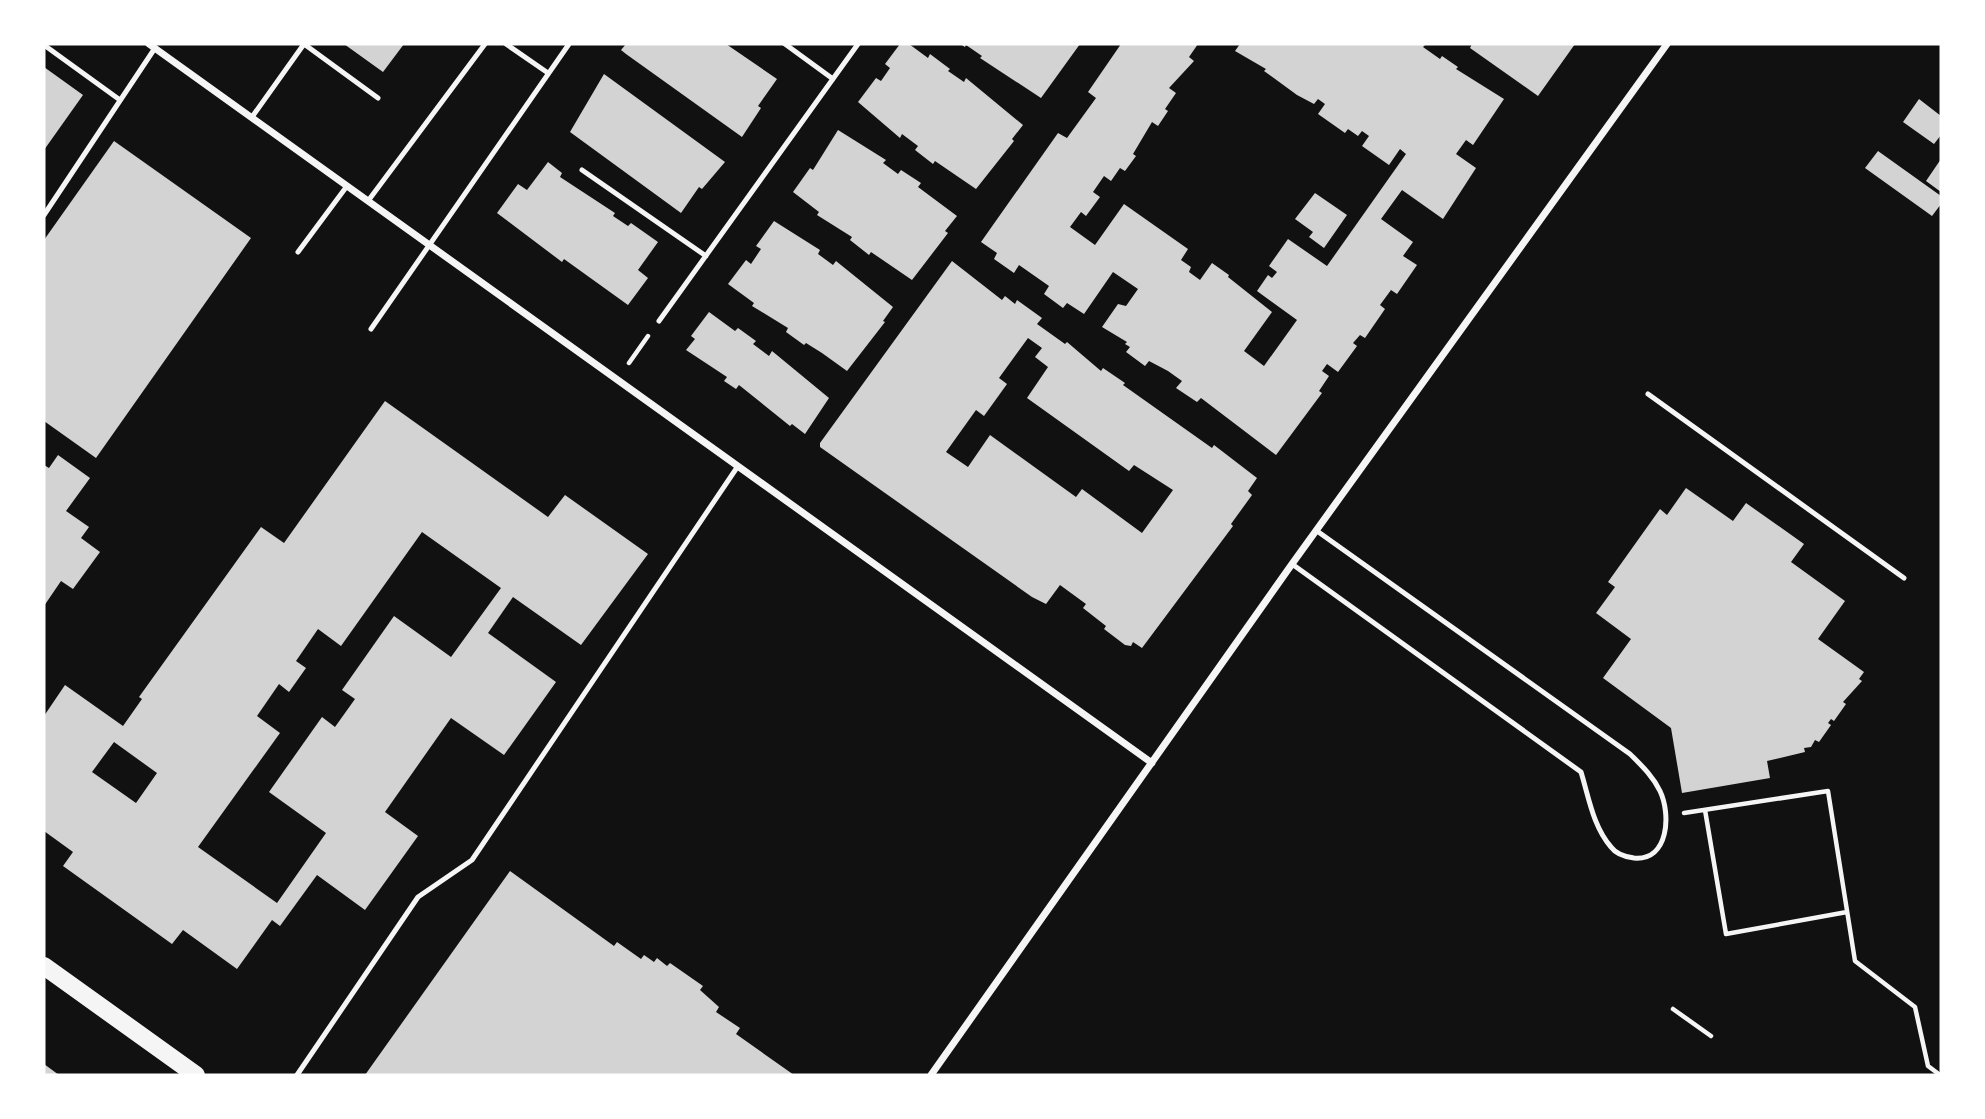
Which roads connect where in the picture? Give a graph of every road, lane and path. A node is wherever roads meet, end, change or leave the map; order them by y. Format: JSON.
{"nodes":[{"id":1,"x":304,"y":44,"type":"edge"},
{"id":2,"x":485,"y":44,"type":"edge"},
{"id":3,"x":506,"y":44,"type":"edge"},
{"id":4,"x":569,"y":44,"type":"edge"},
{"id":5,"x":785,"y":44,"type":"edge"},
{"id":6,"x":858,"y":44,"type":"edge"},
{"id":7,"x":1667,"y":44,"type":"edge"},
{"id":8,"x":44,"y":45,"type":"edge"},
{"id":9,"x":152,"y":46,"type":"edge"},
{"id":10,"x":548,"y":74,"type":"junction"},
{"id":11,"x":833,"y":79,"type":"junction"},
{"id":12,"x":378,"y":98,"type":"dead end"},
{"id":13,"x":120,"y":100,"type":"junction"},
{"id":14,"x":252,"y":117,"type":"junction"},
{"id":15,"x":582,"y":170,"type":"dead end"},
{"id":16,"x":347,"y":186,"type":"junction"},
{"id":17,"x":369,"y":201,"type":"junction"},
{"id":18,"x":44,"y":215,"type":"edge"},
{"id":19,"x":429,"y":244,"type":"junction"},
{"id":20,"x":298,"y":252,"type":"dead end"},
{"id":21,"x":706,"y":256,"type":"junction"},
{"id":22,"x":659,"y":321,"type":"joint"},
{"id":23,"x":371,"y":329,"type":"dead end"},
{"id":24,"x":617,"y":379,"type":"junction"},
{"id":25,"x":1648,"y":394,"type":"dead end"},
{"id":26,"x":738,"y":466,"type":"junction"},
{"id":27,"x":1317,"y":531,"type":"junction"},
{"id":28,"x":1292,"y":564,"type":"junction"},
{"id":29,"x":1904,"y":578,"type":"dead end"},
{"id":30,"x":1152,"y":763,"type":"junction"},
{"id":31,"x":1705,"y":810,"type":"junction"},
{"id":32,"x":1667,"y":815,"type":"junction"},
{"id":33,"x":1847,"y":912,"type":"junction"},
{"id":34,"x":44,"y":965,"type":"edge"},
{"id":35,"x":1673,"y":1009,"type":"dead end"},
{"id":36,"x":1712,"y":1035,"type":"dead end"},
{"id":37,"x":196,"y":1075,"type":"edge"},
{"id":38,"x":297,"y":1075,"type":"edge"},
{"id":39,"x":931,"y":1075,"type":"edge"},
{"id":40,"x":1940,"y":1075,"type":"edge"}],
"edges":[{"from":1,"to":12,"type":"lane"},
{"from":1,"to":14,"type":"lane"},
{"from":2,"to":17,"type":"lane"},
{"from":3,"to":10,"type":"lane"},
{"from":4,"to":10,"type":"lane"},
{"from":5,"to":11,"type":"lane"},
{"from":6,"to":11,"type":"lane"},
{"from":7,"to":27,"type":"street"},
{"from":8,"to":13,"type":"lane"},
{"from":9,"to":13,"type":"lane"},
{"from":9,"to":14,"type":"street"},
{"from":10,"to":19,"type":"lane"},
{"from":11,"to":21,"type":"lane"},
{"from":13,"to":18,"type":"lane"},
{"from":14,"to":16,"type":"street"},
{"from":15,"to":21,"type":"lane"},
{"from":16,"to":17,"type":"street"},
{"from":16,"to":20,"type":"lane"},
{"from":17,"to":19,"type":"street"},
{"from":19,"to":23,"type":"lane"},
{"from":19,"to":24,"type":"street"},
{"from":21,"to":22,"type":"lane"},
{"from":22,"to":24,"type":"path"},
{"from":24,"to":26,"type":"street"},
{"from":25,"to":29,"type":"lane"},
{"from":26,"to":30,"type":"street"},
{"from":26,"to":38,"type":"lane"},
{"from":27,"to":28,"type":"street"},
{"from":27,"to":32,"type":"lane"},
{"from":28,"to":30,"type":"street"},
{"from":28,"to":32,"type":"lane"},
{"from":30,"to":39,"type":"street"},
{"from":31,"to":32,"type":"path"},
{"from":31,"to":33,"type":"path"},
{"from":31,"to":33,"type":"path"},
{"from":33,"to":40,"type":"path"},
{"from":34,"to":37,"type":"main road"},
{"from":35,"to":36,"type":"path"}]}
